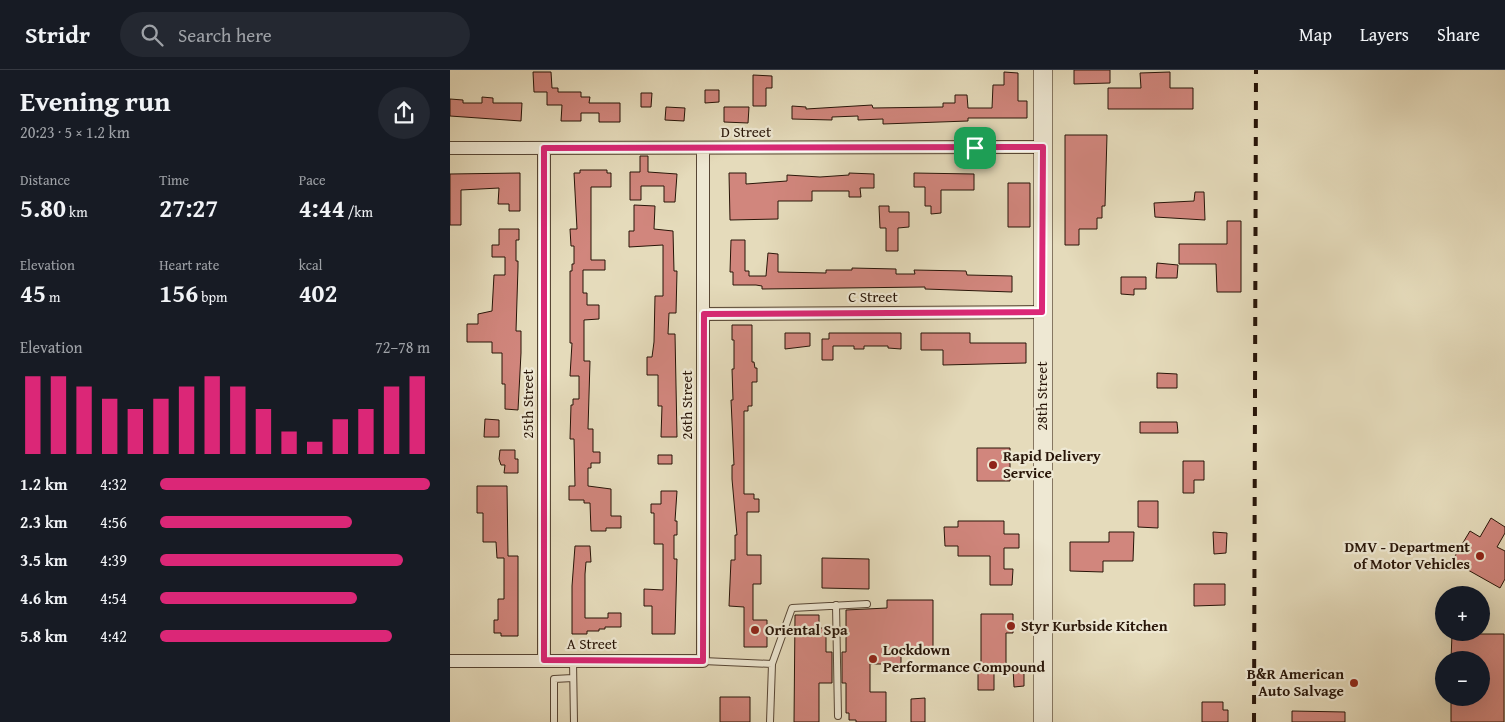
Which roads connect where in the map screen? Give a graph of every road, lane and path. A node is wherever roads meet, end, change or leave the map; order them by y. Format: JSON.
{"nodes":[{"id":1,"x":1043,"y":70,"type":"edge"},
{"id":2,"x":1043,"y":147,"type":"junction"},
{"id":3,"x":450,"y":148,"type":"edge"},
{"id":4,"x":544,"y":148,"type":"junction"},
{"id":5,"x":704,"y":149,"type":"junction"},
{"id":6,"x":1042,"y":312,"type":"junction"},
{"id":7,"x":704,"y":314,"type":"junction"},
{"id":8,"x":836,"y":604,"type":"junction"},
{"id":9,"x":867,"y":604,"type":"dead end"},
{"id":10,"x":450,"y":660,"type":"edge"},
{"id":11,"x":544,"y":660,"type":"junction"},
{"id":12,"x":572,"y":660,"type":"junction"},
{"id":13,"x":703,"y":661,"type":"junction"},
{"id":14,"x":772,"y":664,"type":"junction"},
{"id":15,"x":573,"y":678,"type":"junction"},
{"id":16,"x":838,"y":716,"type":"dead end"},
{"id":17,"x":554,"y":722,"type":"edge"},
{"id":18,"x":574,"y":722,"type":"edge"},
{"id":19,"x":770,"y":722,"type":"edge"},
{"id":20,"x":1043,"y":722,"type":"edge"}],
"edges":[{"from":1,"to":2,"type":"main road","name":"28th Street"},
{"from":2,"to":5,"type":"street","name":"D Street"},
{"from":2,"to":6,"type":"main road","name":"28th Street"},
{"from":3,"to":4,"type":"street","name":"D Street"},
{"from":4,"to":5,"type":"street","name":"D Street"},
{"from":4,"to":11,"type":"street","name":"25th Street"},
{"from":5,"to":7,"type":"street","name":"26th Street"},
{"from":6,"to":7,"type":"street","name":"C Street"},
{"from":6,"to":20,"type":"main road","name":"28th Street"},
{"from":7,"to":13,"type":"street","name":"26th Street"},
{"from":8,"to":9,"type":"lane"},
{"from":8,"to":14,"type":"lane"},
{"from":8,"to":16,"type":"lane"},
{"from":10,"to":11,"type":"street","name":"A Street"},
{"from":11,"to":12,"type":"street","name":"A Street"},
{"from":12,"to":13,"type":"street","name":"A Street"},
{"from":12,"to":15,"type":"lane"},
{"from":13,"to":14,"type":"lane"},
{"from":14,"to":19,"type":"lane"},
{"from":15,"to":17,"type":"lane"},
{"from":15,"to":18,"type":"lane"}]}
